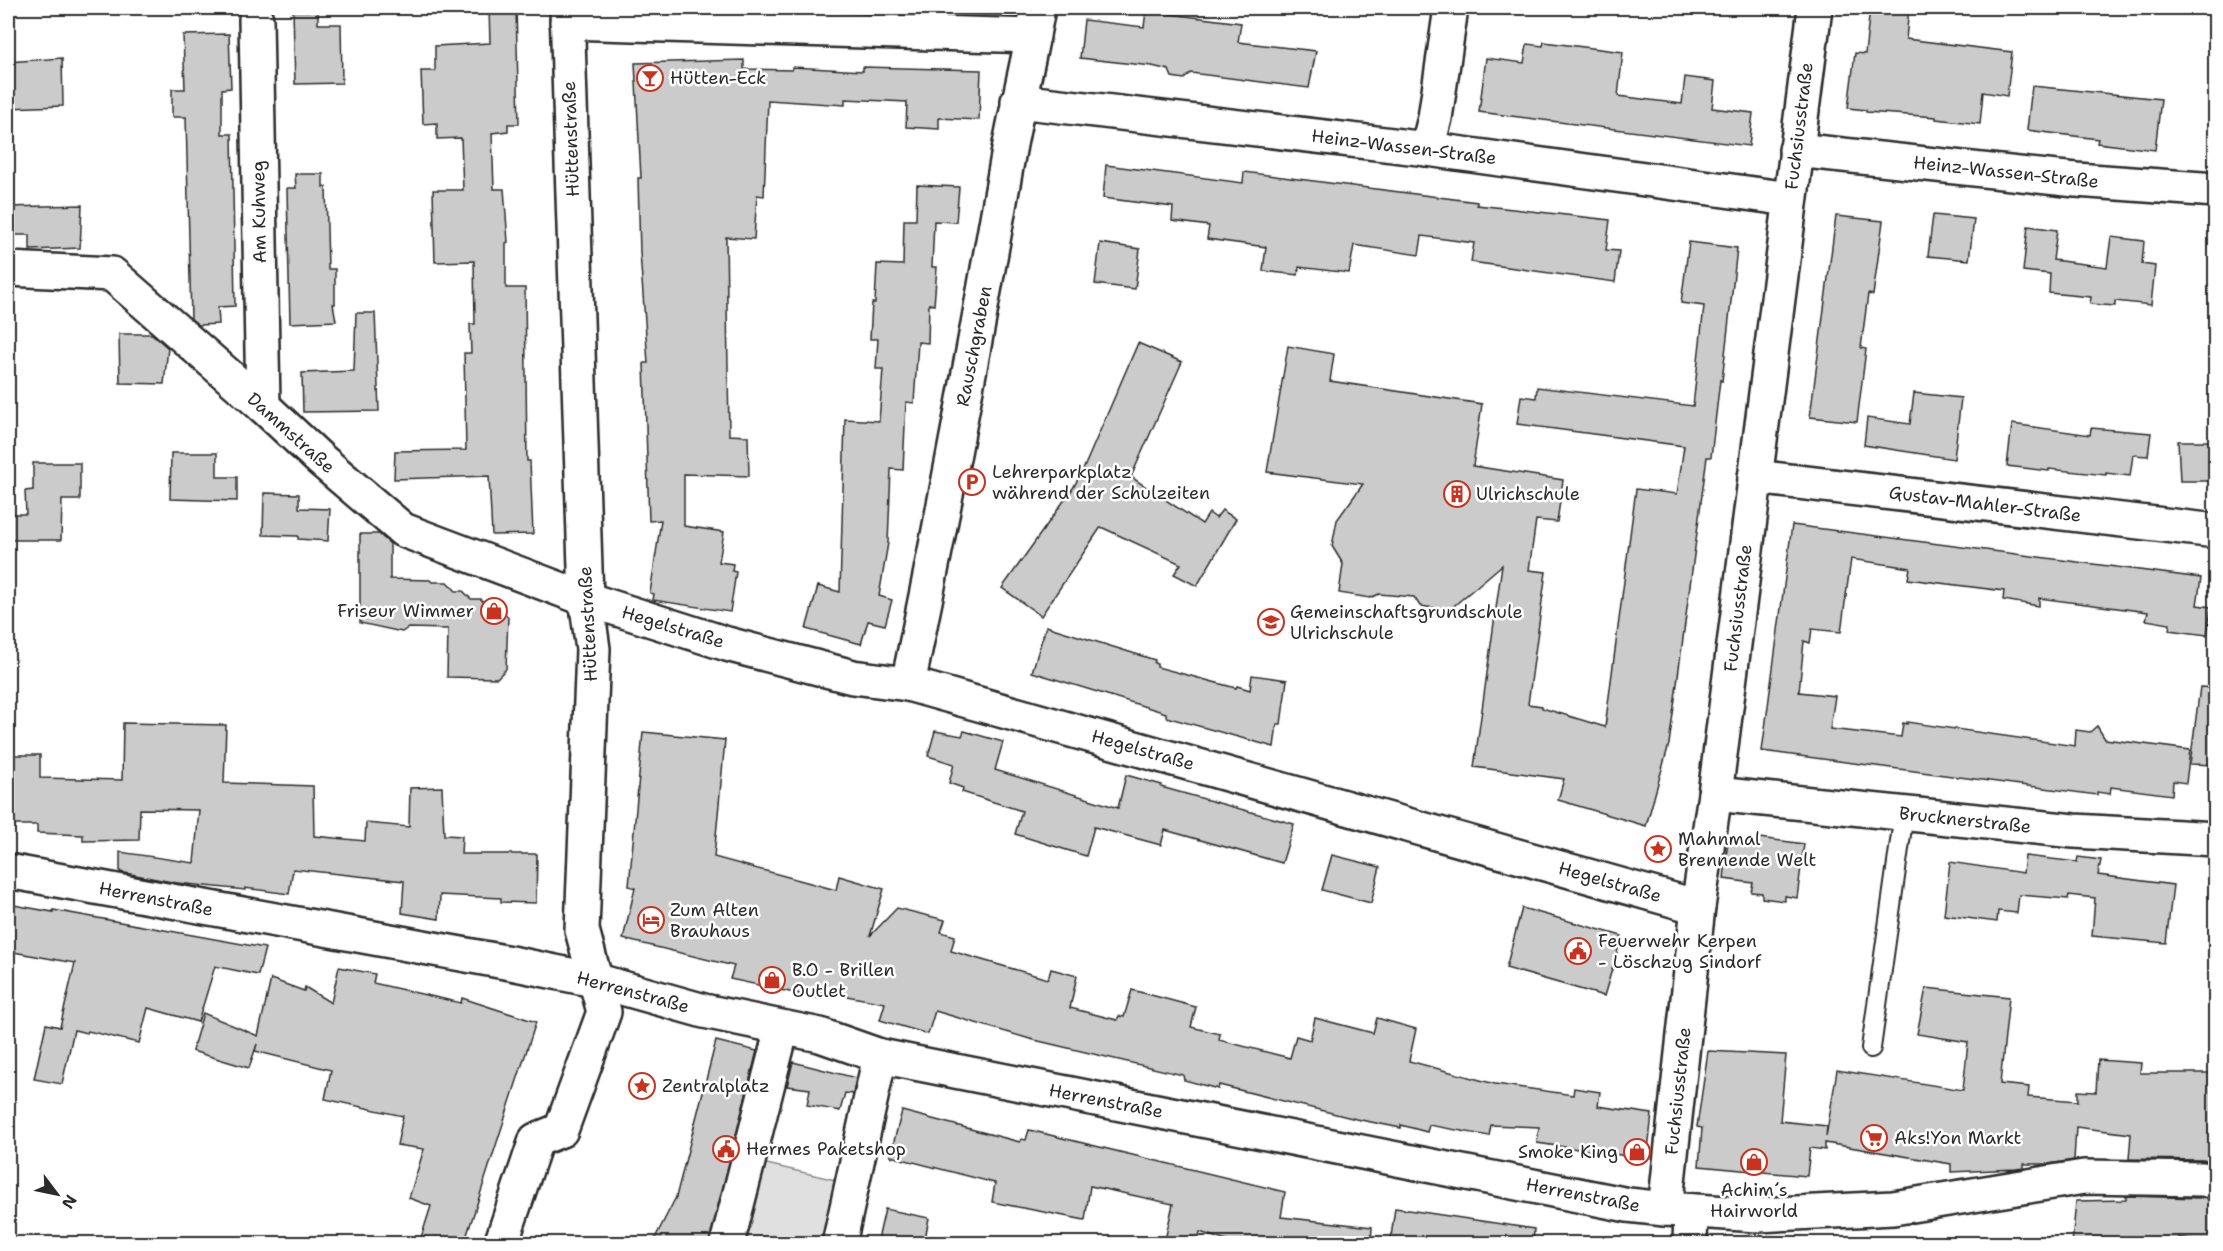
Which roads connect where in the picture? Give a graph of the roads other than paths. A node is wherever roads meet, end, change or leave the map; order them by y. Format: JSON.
{"nodes":[{"id":1,"x":1451,"y":8,"type":"edge"},
{"id":2,"x":1815,"y":8,"type":"edge"},
{"id":3,"x":567,"y":15,"type":"edge"},
{"id":4,"x":256,"y":19,"type":"dead end"},
{"id":5,"x":1035,"y":22,"type":"edge"},
{"id":6,"x":1018,"y":101,"type":"junction"},
{"id":7,"x":1427,"y":149,"type":"junction"},
{"id":8,"x":1796,"y":150,"type":"junction"},
{"id":9,"x":2216,"y":190,"type":"edge"},
{"id":10,"x":1790,"y":199,"type":"junction"},
{"id":11,"x":8,"y":269,"type":"edge"},
{"id":12,"x":263,"y":406,"type":"junction"},
{"id":13,"x":1755,"y":477,"type":"junction"},
{"id":14,"x":2216,"y":531,"type":"edge"},
{"id":15,"x":586,"y":599,"type":"junction"},
{"id":16,"x":908,"y":684,"type":"junction"},
{"id":17,"x":1715,"y":794,"type":"junction"},
{"id":18,"x":1904,"y":813,"type":"junction"},
{"id":19,"x":2216,"y":839,"type":"edge"},
{"id":20,"x":8,"y":871,"type":"edge"},
{"id":21,"x":1698,"y":907,"type":"junction"},
{"id":22,"x":594,"y":980,"type":"junction"},
{"id":23,"x":782,"y":1028,"type":"junction"},
{"id":24,"x":1871,"y":1048,"type":"dead end"},
{"id":25,"x":880,"y":1056,"type":"junction"},
{"id":26,"x":2216,"y":1182,"type":"edge"},
{"id":27,"x":1678,"y":1210,"type":"junction"},
{"id":28,"x":501,"y":1244,"type":"edge"},
{"id":29,"x":727,"y":1244,"type":"edge"},
{"id":30,"x":839,"y":1244,"type":"edge"},
{"id":31,"x":1689,"y":1244,"type":"edge"}],
"edges":[{"from":1,"to":7,"type":"street"},
{"from":2,"to":8,"type":"street","name":"Fuchsiusstraße"},
{"from":3,"to":5,"type":"street"},
{"from":3,"to":15,"type":"street","name":"Hüttenstraße"},
{"from":4,"to":12,"type":"street","name":"Am Kuhweg"},
{"from":5,"to":6,"type":"street","name":"Rauschgraben"},
{"from":6,"to":7,"type":"street","name":"Heinz-Wassen-Straße"},
{"from":6,"to":16,"type":"street","name":"Rauschgraben"},
{"from":7,"to":10,"type":"street","name":"Heinz-Wassen-Straße"},
{"from":8,"to":9,"type":"street","name":"Heinz-Wassen-Straße"},
{"from":8,"to":10,"type":"street","name":"Fuchsiusstraße"},
{"from":10,"to":13,"type":"street","name":"Fuchsiusstraße"},
{"from":11,"to":12,"type":"street","name":"Dammstraße"},
{"from":12,"to":15,"type":"street","name":"Dammstraße"},
{"from":13,"to":14,"type":"street","name":"Gustav-Mahler-Straße"},
{"from":13,"to":17,"type":"street","name":"Fuchsiusstraße"},
{"from":15,"to":16,"type":"street","name":"Hegelstraße"},
{"from":15,"to":22,"type":"street","name":"Hüttenstraße"},
{"from":16,"to":21,"type":"street","name":"Hegelstraße"},
{"from":17,"to":18,"type":"street","name":"Brucknerstraße"},
{"from":17,"to":21,"type":"street","name":"Fuchsiusstraße"},
{"from":18,"to":19,"type":"street","name":"Brucknerstraße"},
{"from":18,"to":24,"type":"lane"},
{"from":20,"to":22,"type":"street","name":"Herrenstraße"},
{"from":21,"to":27,"type":"street","name":"Fuchsiusstraße"},
{"from":22,"to":23,"type":"street","name":"Herrenstraße"},
{"from":22,"to":28,"type":"street","name":"Hüttenstraße"},
{"from":23,"to":25,"type":"street","name":"Herrenstraße"},
{"from":23,"to":29,"type":"street"},
{"from":25,"to":27,"type":"street","name":"Herrenstraße"},
{"from":25,"to":30,"type":"street"},
{"from":26,"to":27,"type":"street","name":"Herrenstraße"},
{"from":27,"to":31,"type":"street","name":"Fuchsiusstraße"}]}
